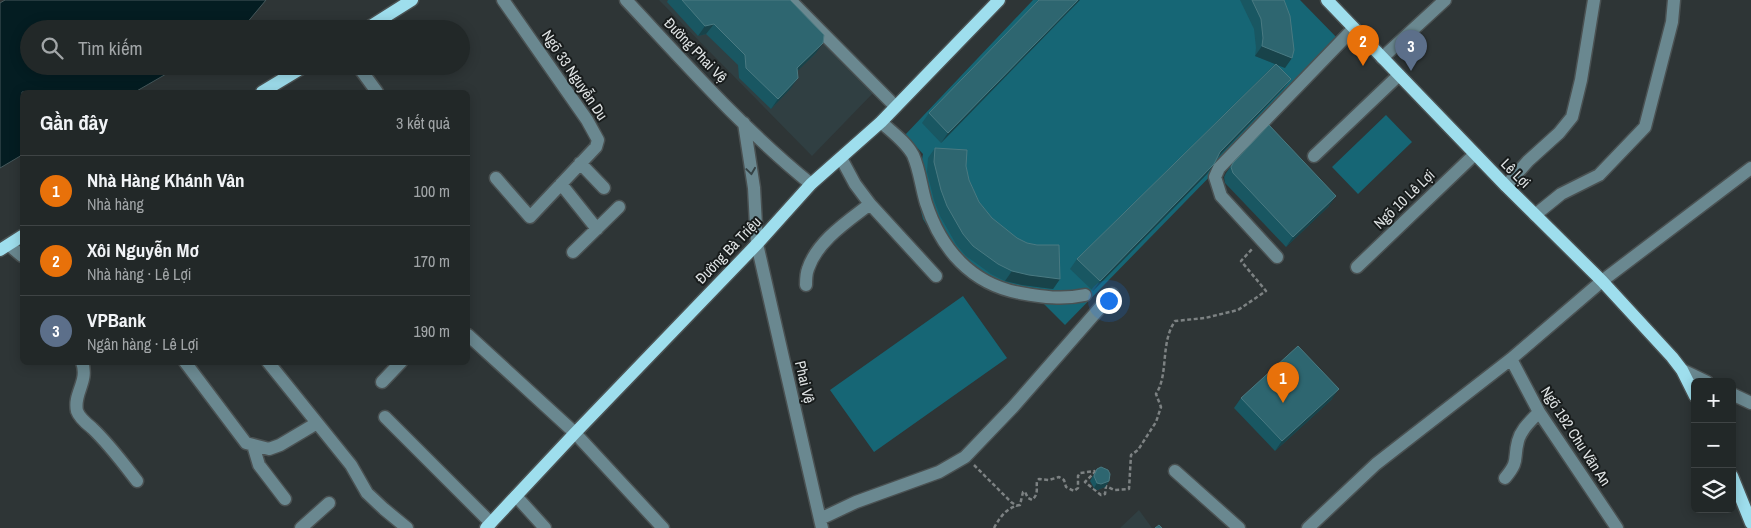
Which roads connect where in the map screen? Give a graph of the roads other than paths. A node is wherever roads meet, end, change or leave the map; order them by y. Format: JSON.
{"nodes":[{"id":1,"x":412,"y":0,"type":"edge"},
{"id":2,"x":503,"y":0,"type":"edge"},
{"id":3,"x":626,"y":0,"type":"edge"},
{"id":4,"x":790,"y":0,"type":"edge"},
{"id":5,"x":999,"y":0,"type":"edge"},
{"id":6,"x":1327,"y":0,"type":"edge"},
{"id":7,"x":1445,"y":0,"type":"edge"},
{"id":8,"x":1594,"y":0,"type":"edge"},
{"id":9,"x":1674,"y":0,"type":"edge"},
{"id":10,"x":380,"y":20,"type":"edge"},
{"id":11,"x":1354,"y":28,"type":"junction"},
{"id":12,"x":1382,"y":58,"type":"junction"},
{"id":13,"x":290,"y":75,"type":"edge"},
{"id":14,"x":365,"y":75,"type":"edge"},
{"id":15,"x":1399,"y":75,"type":"junction"},
{"id":16,"x":265,"y":90,"type":"edge"},
{"id":17,"x":376,"y":90,"type":"edge"},
{"id":18,"x":895,"y":106,"type":"junction"},
{"id":19,"x":881,"y":122,"type":"junction"},
{"id":20,"x":744,"y":123,"type":"junction"},
{"id":21,"x":1475,"y":154,"type":"junction"},
{"id":22,"x":1314,"y":156,"type":"dead end"},
{"id":23,"x":841,"y":158,"type":"junction"},
{"id":24,"x":580,"y":163,"type":"junction"},
{"id":25,"x":1751,"y":168,"type":"edge"},
{"id":26,"x":496,"y":178,"type":"dead end"},
{"id":27,"x":561,"y":184,"type":"junction"},
{"id":28,"x":812,"y":184,"type":"junction"},
{"id":29,"x":1506,"y":186,"type":"junction"},
{"id":30,"x":604,"y":188,"type":"dead end"},
{"id":31,"x":870,"y":204,"type":"junction"},
{"id":32,"x":619,"y":207,"type":"dead end"},
{"id":33,"x":1535,"y":215,"type":"junction"},
{"id":34,"x":597,"y":229,"type":"junction"},
{"id":35,"x":20,"y":237,"type":"edge"},
{"id":36,"x":757,"y":244,"type":"junction"},
{"id":37,"x":5,"y":247,"type":"edge"},
{"id":38,"x":573,"y":252,"type":"dead end"},
{"id":39,"x":20,"y":255,"type":"edge"},
{"id":40,"x":1277,"y":257,"type":"dead end"},
{"id":41,"x":1357,"y":267,"type":"dead end"},
{"id":42,"x":936,"y":276,"type":"dead end"},
{"id":43,"x":1602,"y":281,"type":"junction"},
{"id":44,"x":806,"y":285,"type":"dead end"},
{"id":45,"x":1112,"y":294,"type":"dead end"},
{"id":46,"x":1085,"y":295,"type":"dead end"},
{"id":47,"x":470,"y":337,"type":"edge"},
{"id":48,"x":1511,"y":359,"type":"junction"},
{"id":49,"x":83,"y":365,"type":"edge"},
{"id":50,"x":187,"y":365,"type":"edge"},
{"id":51,"x":270,"y":365,"type":"edge"},
{"id":52,"x":398,"y":365,"type":"edge"},
{"id":53,"x":1682,"y":370,"type":"junction"},
{"id":54,"x":1699,"y":378,"type":"edge"},
{"id":55,"x":382,"y":382,"type":"dead end"},
{"id":56,"x":1691,"y":388,"type":"edge"},
{"id":57,"x":1736,"y":396,"type":"edge"},
{"id":58,"x":1751,"y":403,"type":"edge"},
{"id":59,"x":1539,"y":412,"type":"junction"},
{"id":60,"x":385,"y":417,"type":"dead end"},
{"id":61,"x":317,"y":423,"type":"junction"},
{"id":62,"x":575,"y":433,"type":"junction"},
{"id":63,"x":253,"y":445,"type":"junction"},
{"id":64,"x":1175,"y":471,"type":"dead end"},
{"id":65,"x":1506,"y":478,"type":"dead end"},
{"id":66,"x":137,"y":481,"type":"dead end"},
{"id":67,"x":1736,"y":486,"type":"edge"},
{"id":68,"x":516,"y":496,"type":"junction"},
{"id":69,"x":285,"y":499,"type":"dead end"},
{"id":70,"x":329,"y":503,"type":"dead end"},
{"id":71,"x":1751,"y":523,"type":"edge"},
{"id":72,"x":821,"y":524,"type":"edge"},
{"id":73,"x":489,"y":525,"type":"edge"},
{"id":74,"x":301,"y":528,"type":"edge"},
{"id":75,"x":407,"y":528,"type":"edge"},
{"id":76,"x":545,"y":528,"type":"edge"},
{"id":77,"x":663,"y":528,"type":"edge"},
{"id":78,"x":1238,"y":528,"type":"edge"},
{"id":79,"x":1308,"y":528,"type":"edge"},
{"id":80,"x":1617,"y":528,"type":"edge"}],
"edges":[{"from":1,"to":10,"type":"main road"},
{"from":2,"to":24,"type":"street","name":"Ngõ 33 Nguyễn Du"},
{"from":3,"to":20,"type":"street","name":"Đường Phai Vệ"},
{"from":4,"to":18,"type":"street"},
{"from":5,"to":18,"type":"main road","name":"Đường Bà Triệu"},
{"from":6,"to":11,"type":"main road","name":"Lê Lợi"},
{"from":7,"to":12,"type":"street"},
{"from":8,"to":29,"type":"street"},
{"from":9,"to":33,"type":"street"},
{"from":11,"to":12,"type":"main road","name":"Lê Lợi"},
{"from":11,"to":40,"type":"street"},
{"from":12,"to":15,"type":"main road","name":"Lê Lợi"},
{"from":13,"to":16,"type":"main road"},
{"from":14,"to":17,"type":"street"},
{"from":15,"to":21,"type":"main road","name":"Lê Lợi"},
{"from":15,"to":22,"type":"street"},
{"from":18,"to":19,"type":"main road","name":"Đường Bà Triệu"},
{"from":19,"to":23,"type":"main road","name":"Đường Bà Triệu"},
{"from":19,"to":46,"type":"street"},
{"from":20,"to":28,"type":"street","name":"Đường Phai Vệ"},
{"from":20,"to":36,"type":"street","one_way":true},
{"from":21,"to":29,"type":"main road","name":"Lê Lợi"},
{"from":21,"to":41,"type":"street","name":"Ngõ 10 Lê Lợi"},
{"from":23,"to":28,"type":"main road","name":"Đường Bà Triệu"},
{"from":23,"to":31,"type":"street"},
{"from":24,"to":27,"type":"street","name":"Ngõ 33 Nguyễn Du"},
{"from":24,"to":30,"type":"street"},
{"from":25,"to":43,"type":"street"},
{"from":26,"to":27,"type":"street","name":"Ngõ 33 Nguyễn Du"},
{"from":27,"to":34,"type":"street"},
{"from":28,"to":36,"type":"main road","name":"Đường Bà Triệu"},
{"from":29,"to":33,"type":"main road","name":"Lê Lợi"},
{"from":31,"to":42,"type":"street"},
{"from":31,"to":44,"type":"street"},
{"from":32,"to":34,"type":"street"},
{"from":33,"to":43,"type":"main road","name":"Lê Lợi"},
{"from":34,"to":38,"type":"street"},
{"from":35,"to":37,"type":"main road"},
{"from":36,"to":62,"type":"main road","name":"Đường Bà Triệu"},
{"from":36,"to":72,"type":"street","name":"Phai Vệ"},
{"from":37,"to":39,"type":"street"},
{"from":43,"to":48,"type":"street"},
{"from":43,"to":53,"type":"main road","name":"Lê Lợi"},
{"from":45,"to":72,"type":"street"},
{"from":47,"to":62,"type":"street"},
{"from":48,"to":59,"type":"street","name":"Ngõ 192 Chu Văn An"},
{"from":48,"to":79,"type":"street"},
{"from":49,"to":66,"type":"street"},
{"from":50,"to":63,"type":"street"},
{"from":51,"to":61,"type":"street"},
{"from":52,"to":55,"type":"street"},
{"from":53,"to":54,"type":"street"},
{"from":53,"to":56,"type":"main road","name":"Lê Lợi"},
{"from":57,"to":58,"type":"street"},
{"from":59,"to":65,"type":"street"},
{"from":59,"to":80,"type":"street","name":"Ngõ 192 Chu Văn An"},
{"from":60,"to":73,"type":"street"},
{"from":61,"to":63,"type":"street"},
{"from":61,"to":75,"type":"street"},
{"from":62,"to":68,"type":"main road","name":"Đường Bà Triệu"},
{"from":62,"to":77,"type":"street"},
{"from":63,"to":69,"type":"street"},
{"from":64,"to":78,"type":"street"},
{"from":67,"to":71,"type":"main road"},
{"from":68,"to":73,"type":"main road","name":"Đường Bà Triệu"},
{"from":68,"to":76,"type":"street"},
{"from":70,"to":74,"type":"street"}]}
